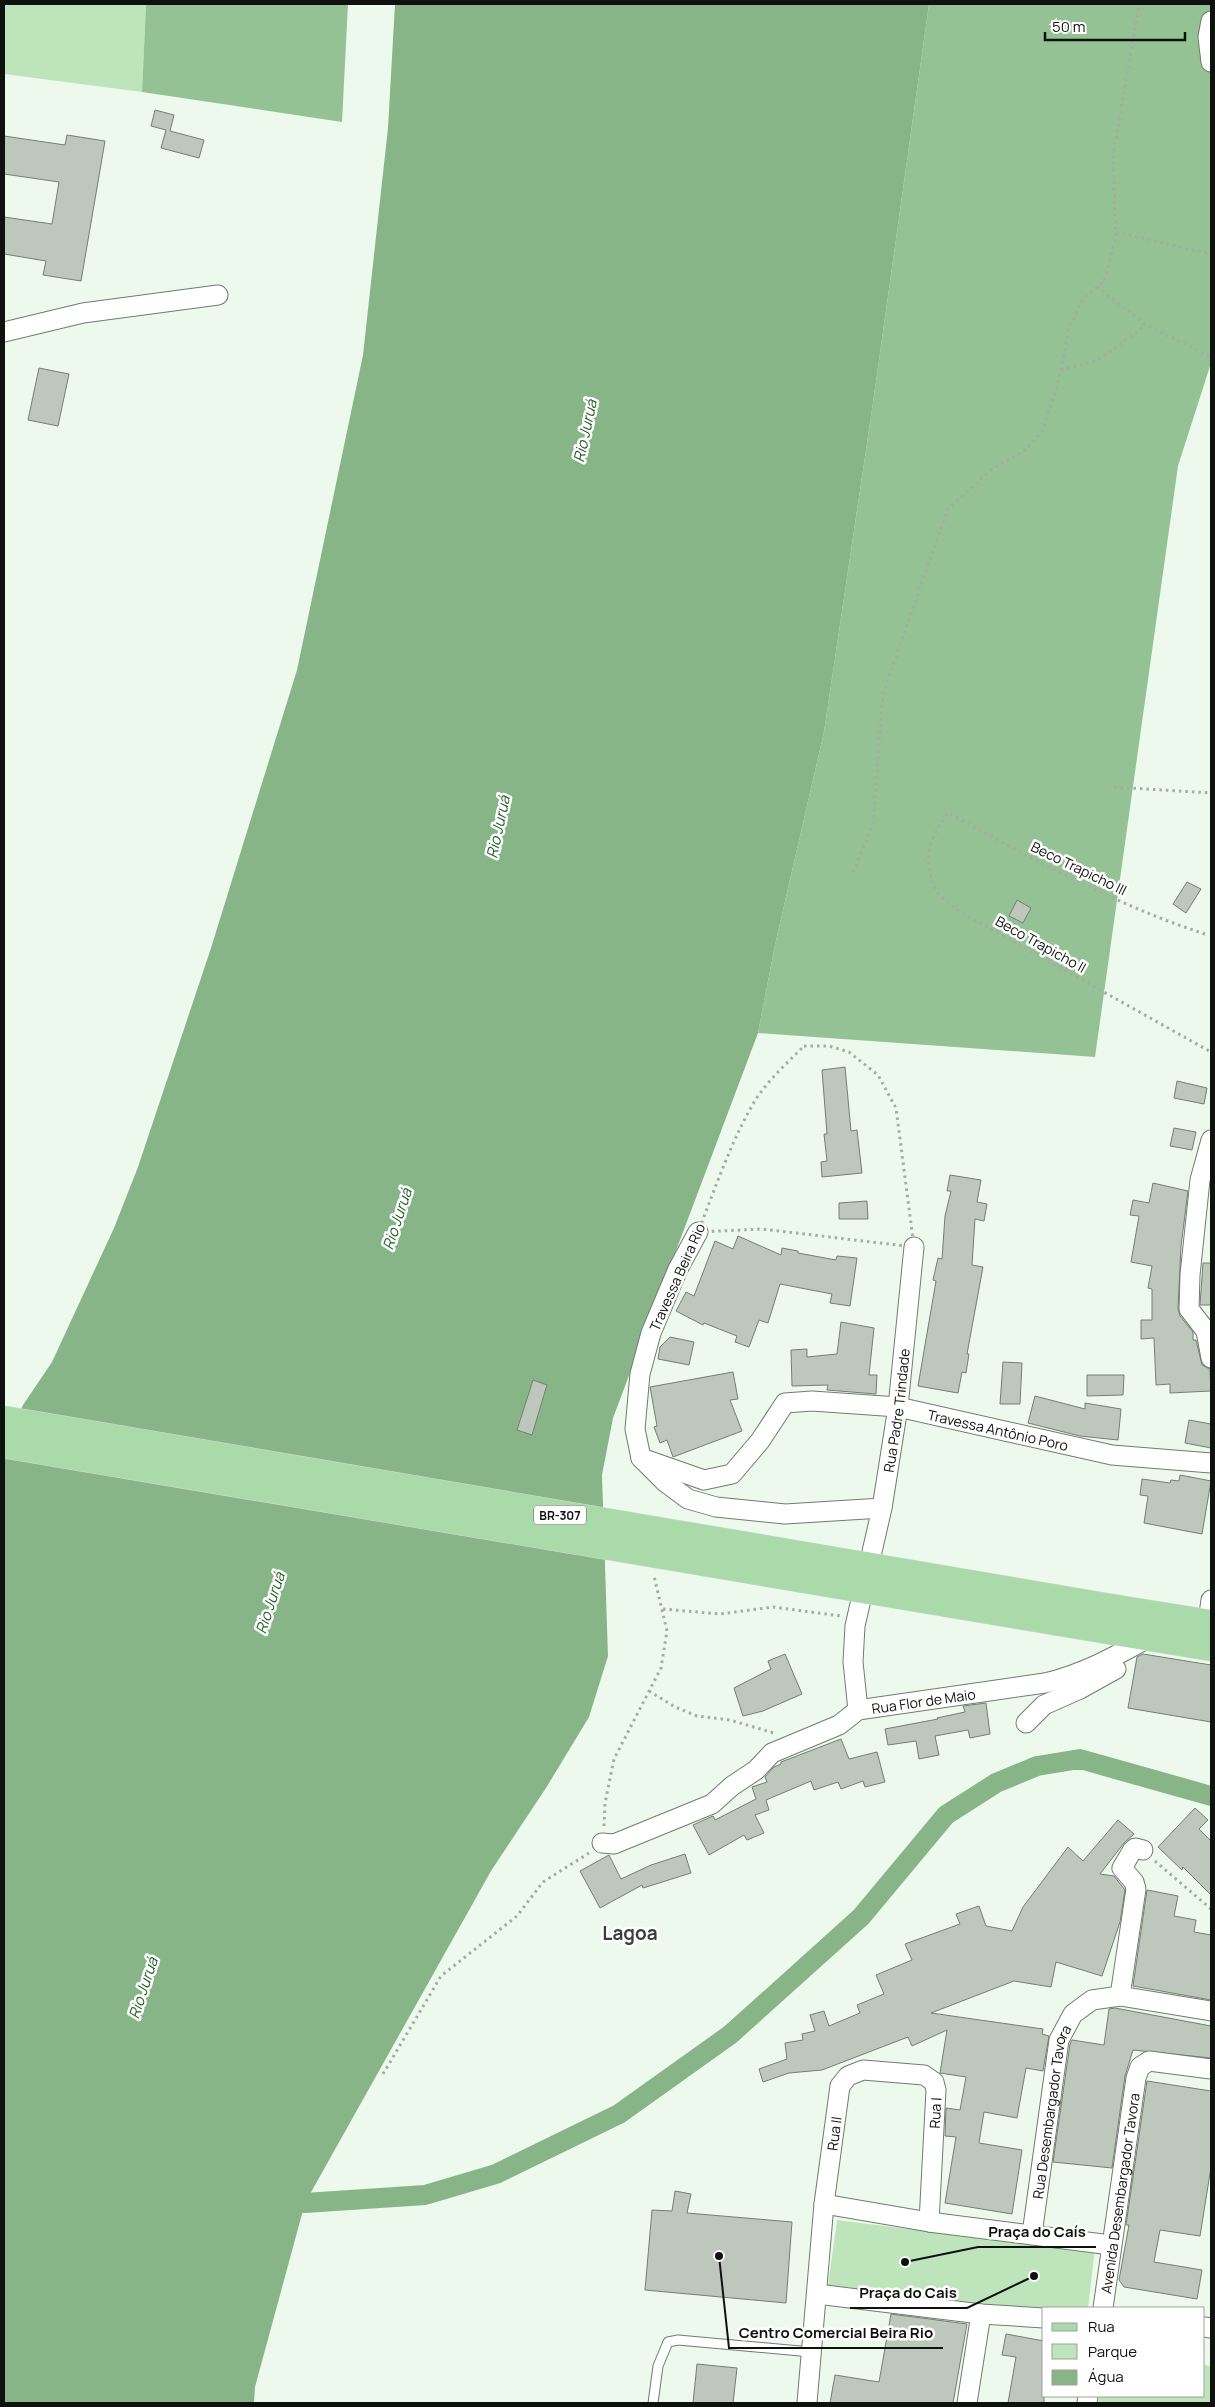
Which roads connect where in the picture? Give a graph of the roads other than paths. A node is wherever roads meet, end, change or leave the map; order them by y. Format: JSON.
{"nodes":[{"id":1,"x":1211,"y":21,"type":"edge"},
{"id":2,"x":1211,"y":62,"type":"edge"},
{"id":3,"x":218,"y":295,"type":"dead end"},
{"id":4,"x":4,"y":332,"type":"edge"},
{"id":5,"x":1211,"y":1140,"type":"edge"},
{"id":6,"x":698,"y":1232,"type":"road end"},
{"id":7,"x":914,"y":1247,"type":"road end"},
{"id":8,"x":1211,"y":1358,"type":"edge"},
{"id":9,"x":898,"y":1407,"type":"junction"},
{"id":10,"x":4,"y":1420,"type":"edge"},
{"id":11,"x":4,"y":1444,"type":"edge"},
{"id":12,"x":641,"y":1458,"type":"junction"},
{"id":13,"x":1211,"y":1463,"type":"edge"},
{"id":14,"x":882,"y":1508,"type":"junction"},
{"id":15,"x":1131,"y":1628,"type":"junction"},
{"id":16,"x":1209,"y":1628,"type":"edge"},
{"id":17,"x":858,"y":1710,"type":"junction"},
{"id":18,"x":1026,"y":1723,"type":"dead end"},
{"id":19,"x":602,"y":1843,"type":"road end"},
{"id":20,"x":1143,"y":1850,"type":"road end"},
{"id":21,"x":1120,"y":1996,"type":"junction"},
{"id":22,"x":1211,"y":2011,"type":"edge"},
{"id":23,"x":1211,"y":2069,"type":"edge"},
{"id":24,"x":858,"y":2071,"type":"joint"},
{"id":25,"x":824,"y":2204,"type":"junction"},
{"id":26,"x":928,"y":2222,"type":"junction"},
{"id":27,"x":1032,"y":2234,"type":"junction"},
{"id":28,"x":1111,"y":2245,"type":"junction"},
{"id":29,"x":817,"y":2294,"type":"junction"},
{"id":30,"x":1103,"y":2307,"type":"edge"},
{"id":31,"x":981,"y":2314,"type":"junction"},
{"id":32,"x":1042,"y":2318,"type":"edge"},
{"id":33,"x":812,"y":2352,"type":"junction"},
{"id":34,"x":653,"y":2403,"type":"edge"},
{"id":35,"x":807,"y":2403,"type":"edge"},
{"id":36,"x":967,"y":2403,"type":"edge"}],
"edges":[{"from":1,"to":2,"type":"street"},
{"from":3,"to":4,"type":"street"},
{"from":5,"to":8,"type":"street"},
{"from":6,"to":12,"type":"street","name":"Travessa Beira Rio"},
{"from":7,"to":9,"type":"street","name":"Rua Padre Trindade"},
{"from":9,"to":12,"type":"street","name":"Travessa Antônio Poro"},
{"from":9,"to":13,"type":"street","name":"Travessa Antônio Poro"},
{"from":9,"to":14,"type":"street","name":"Rua Padre Trindade"},
{"from":10,"to":15,"type":"main road","number":"BR-307","bridge":true},
{"from":11,"to":15,"type":"main road","number":"BR-307","bridge":true},
{"from":12,"to":14,"type":"street"},
{"from":14,"to":17,"type":"street","name":"Rua Padre Trindade"},
{"from":15,"to":16,"type":"main road","number":"BR-307"},
{"from":15,"to":17,"type":"street","name":"Rua Flor de Maio"},
{"from":15,"to":18,"type":"street"},
{"from":17,"to":19,"type":"street","name":"Rua Flor de Maio"},
{"from":20,"to":21,"type":"street"},
{"from":21,"to":22,"type":"street","name":"Rua Desembargador Tavora"},
{"from":21,"to":27,"type":"street","name":"Rua Desembargador Tavora"},
{"from":23,"to":28,"type":"street","name":"Avenida Desembargador Tavora"},
{"from":24,"to":25,"type":"street","name":"Rua II"},
{"from":24,"to":26,"type":"street","name":"Rua I"},
{"from":25,"to":26,"type":"street"},
{"from":25,"to":29,"type":"street","name":"Rua II"},
{"from":26,"to":27,"type":"street"},
{"from":27,"to":28,"type":"street"},
{"from":28,"to":30,"type":"street","name":"Avenida Desembargador Tavora"},
{"from":29,"to":31,"type":"street"},
{"from":29,"to":33,"type":"street","name":"Rua II"},
{"from":31,"to":32,"type":"street"},
{"from":31,"to":36,"type":"street"},
{"from":33,"to":34,"type":"lane"},
{"from":33,"to":35,"type":"street","name":"Rua II"}]}
